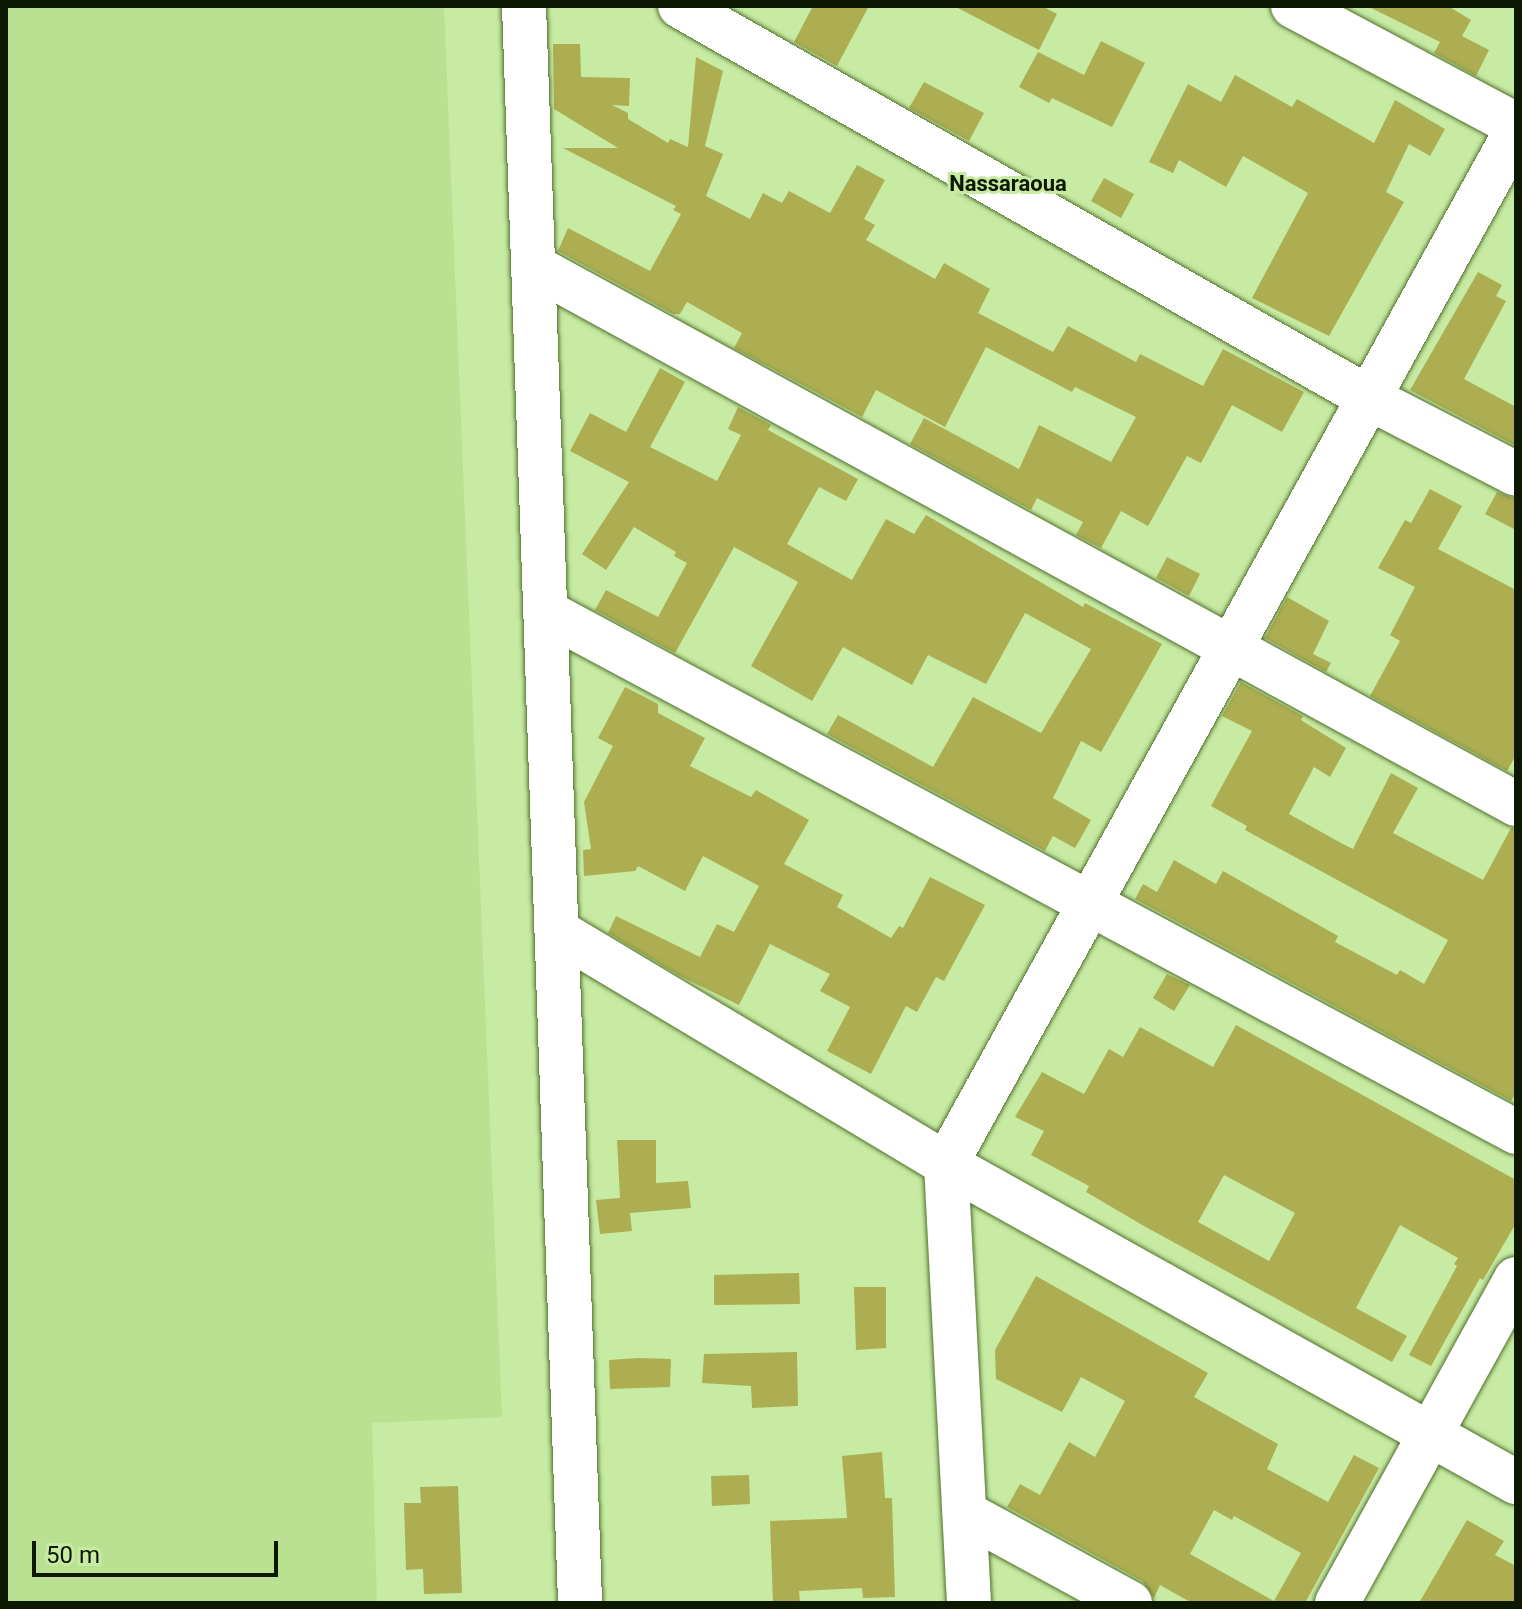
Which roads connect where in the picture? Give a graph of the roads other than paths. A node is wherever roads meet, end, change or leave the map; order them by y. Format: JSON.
{"nodes":[{"id":1,"x":524,"y":6,"type":"edge"},
{"id":2,"x":680,"y":6,"type":"edge"},
{"id":3,"x":1293,"y":6,"type":"edge"},
{"id":4,"x":1516,"y":125,"type":"edge"},
{"id":5,"x":1516,"y":131,"type":"edge"},
{"id":6,"x":533,"y":266,"type":"junction"},
{"id":7,"x":1369,"y":398,"type":"junction"},
{"id":8,"x":1516,"y":474,"type":"edge"},
{"id":9,"x":546,"y":612,"type":"junction"},
{"id":10,"x":1230,"y":648,"type":"junction"},
{"id":11,"x":1516,"y":804,"type":"edge"},
{"id":12,"x":1090,"y":904,"type":"junction"},
{"id":13,"x":557,"y":931,"type":"junction"},
{"id":14,"x":1516,"y":1132,"type":"edge"},
{"id":15,"x":946,"y":1164,"type":"junction"},
{"id":16,"x":1516,"y":1279,"type":"edge"},
{"id":17,"x":1430,"y":1434,"type":"junction"},
{"id":18,"x":1516,"y":1482,"type":"edge"},
{"id":19,"x":965,"y":1513,"type":"junction"},
{"id":20,"x":580,"y":1603,"type":"edge"},
{"id":21,"x":969,"y":1603,"type":"edge"},
{"id":22,"x":1130,"y":1603,"type":"edge"},
{"id":23,"x":1337,"y":1603,"type":"edge"}],
"edges":[{"from":1,"to":6,"type":"street"},
{"from":2,"to":7,"type":"street"},
{"from":3,"to":4,"type":"street"},
{"from":5,"to":7,"type":"street"},
{"from":6,"to":9,"type":"street"},
{"from":6,"to":10,"type":"street"},
{"from":7,"to":8,"type":"street"},
{"from":7,"to":10,"type":"street"},
{"from":9,"to":12,"type":"street"},
{"from":9,"to":13,"type":"street"},
{"from":10,"to":11,"type":"street"},
{"from":10,"to":12,"type":"street"},
{"from":12,"to":14,"type":"street"},
{"from":12,"to":15,"type":"street"},
{"from":13,"to":15,"type":"street"},
{"from":13,"to":20,"type":"street"},
{"from":15,"to":17,"type":"street"},
{"from":15,"to":19,"type":"street"},
{"from":16,"to":17,"type":"street"},
{"from":17,"to":18,"type":"street"},
{"from":17,"to":23,"type":"street"},
{"from":19,"to":21,"type":"street"},
{"from":19,"to":22,"type":"street"}]}
